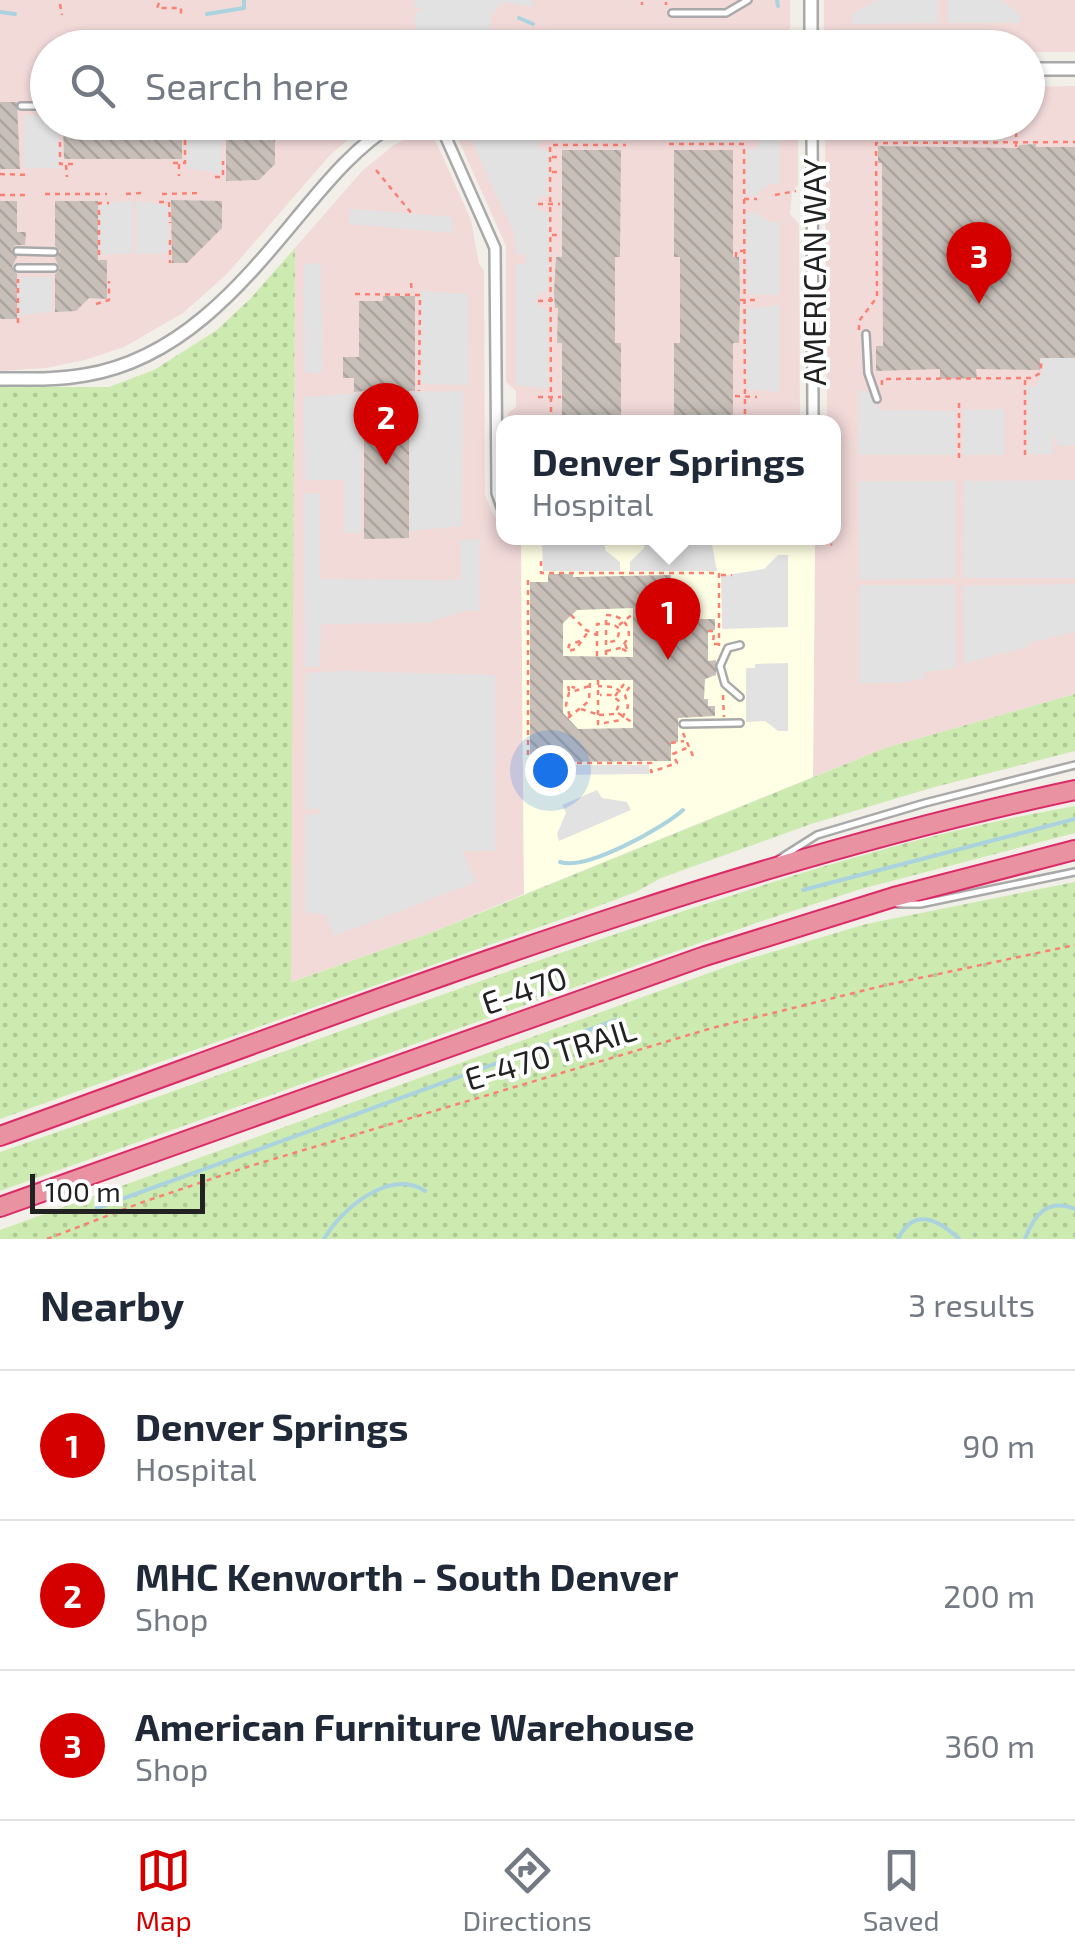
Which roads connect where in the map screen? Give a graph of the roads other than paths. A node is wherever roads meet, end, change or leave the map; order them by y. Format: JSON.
{"nodes":[{"id":1,"x":748,"y":0,"type":"edge"},
{"id":2,"x":811,"y":0,"type":"edge"},
{"id":3,"x":672,"y":13,"type":"dead end"},
{"id":4,"x":811,"y":30,"type":"edge"},
{"id":5,"x":1045,"y":69,"type":"edge"},
{"id":6,"x":1075,"y":69,"type":"edge"},
{"id":7,"x":20,"y":106,"type":"dead end"},
{"id":8,"x":30,"y":106,"type":"edge"},
{"id":9,"x":373,"y":140,"type":"edge"},
{"id":10,"x":447,"y":140,"type":"edge"},
{"id":11,"x":812,"y":140,"type":"edge"},
{"id":12,"x":18,"y":251,"type":"dead end"},
{"id":13,"x":54,"y":252,"type":"dead end"},
{"id":14,"x":54,"y":268,"type":"dead end"},
{"id":15,"x":18,"y":270,"type":"road end"},
{"id":16,"x":862,"y":333,"type":"road end"},
{"id":17,"x":0,"y":379,"type":"edge"},
{"id":18,"x":877,"y":399,"type":"dead end"},
{"id":19,"x":497,"y":415,"type":"edge"},
{"id":20,"x":814,"y":415,"type":"edge"},
{"id":21,"x":740,"y":645,"type":"dead end"},
{"id":22,"x":740,"y":697,"type":"dead end"},
{"id":23,"x":740,"y":723,"type":"dead end"},
{"id":24,"x":682,"y":727,"type":"road end"},
{"id":25,"x":1075,"y":765,"type":"edge"},
{"id":26,"x":1075,"y":790,"type":"edge"},
{"id":27,"x":1075,"y":850,"type":"edge"},
{"id":28,"x":762,"y":869,"type":"junction"},
{"id":29,"x":1075,"y":872,"type":"edge"},
{"id":30,"x":870,"y":904,"type":"junction"},
{"id":31,"x":0,"y":1136,"type":"edge"},
{"id":32,"x":0,"y":1207,"type":"edge"}],
"edges":[{"from":1,"to":3,"type":"lane"},
{"from":2,"to":4,"type":"street"},
{"from":5,"to":6,"type":"street"},
{"from":7,"to":8,"type":"lane"},
{"from":9,"to":17,"type":"street"},
{"from":10,"to":19,"type":"street"},
{"from":11,"to":20,"type":"street","name":"AMERICAN WAY"},
{"from":12,"to":13,"type":"lane"},
{"from":14,"to":15,"type":"lane"},
{"from":16,"to":18,"type":"lane"},
{"from":21,"to":22,"type":"lane"},
{"from":23,"to":24,"type":"lane"},
{"from":25,"to":28,"type":"lane"},
{"from":26,"to":28,"type":"highway","name":"E-470"},
{"from":27,"to":30,"type":"highway","name":"E-470"},
{"from":28,"to":31,"type":"highway","name":"E-470"},
{"from":29,"to":30,"type":"lane"},
{"from":30,"to":32,"type":"highway","name":"E-470"}]}
